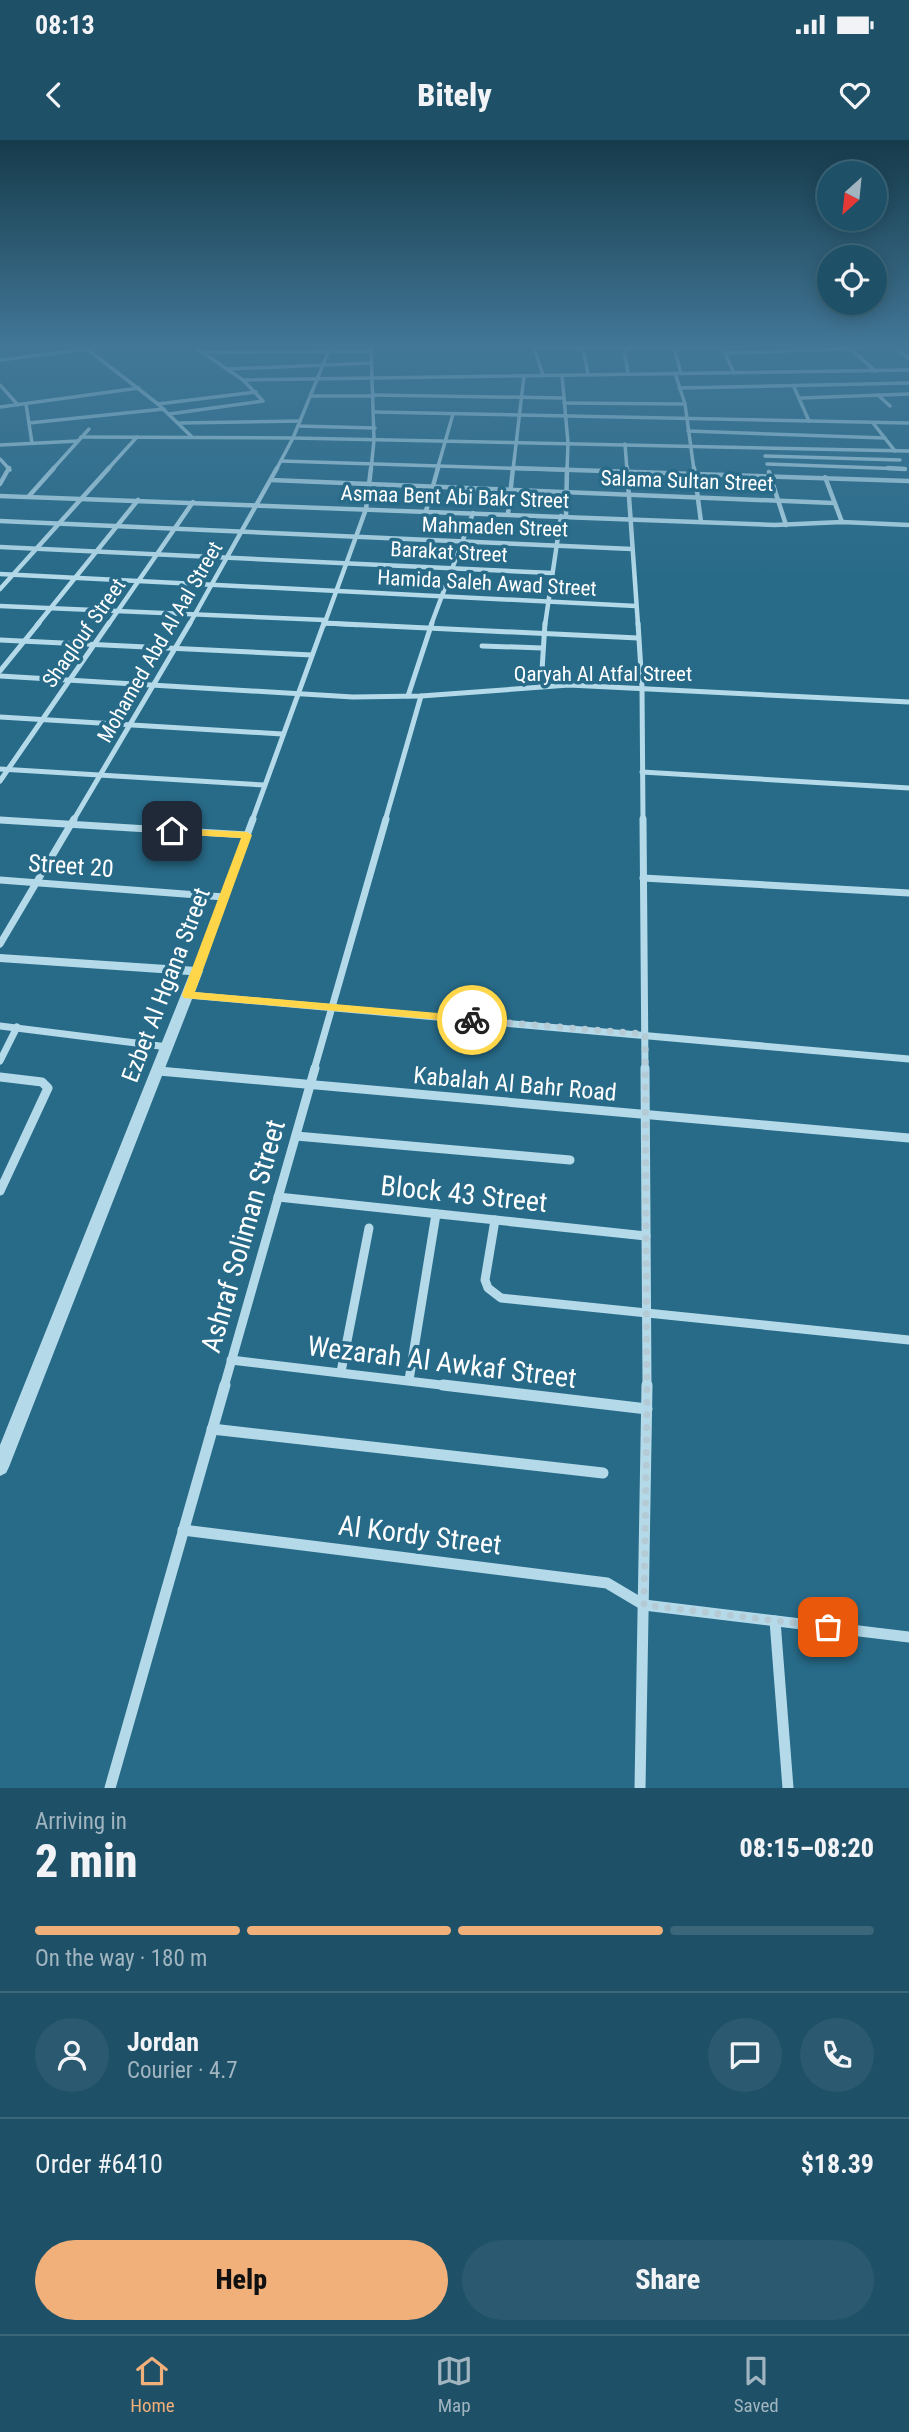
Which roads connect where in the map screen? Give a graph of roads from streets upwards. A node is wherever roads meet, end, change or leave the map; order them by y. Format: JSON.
{"nodes":[{"id":1,"x":299,"y":424,"type":"edge"},
{"id":2,"x":29,"y":425,"type":"edge"},
{"id":3,"x":181,"y":425,"type":"edge"},
{"id":4,"x":316,"y":425,"type":"edge"},
{"id":5,"x":375,"y":425,"type":"edge"},
{"id":6,"x":450,"y":425,"type":"edge"},
{"id":7,"x":519,"y":425,"type":"edge"},
{"id":8,"x":567,"y":425,"type":"edge"},
{"id":9,"x":687,"y":425,"type":"edge"},
{"id":10,"x":757,"y":425,"type":"edge"},
{"id":11,"x":875,"y":425,"type":"edge"},
{"id":12,"x":375,"y":428,"type":"junction"},
{"id":13,"x":89,"y":429,"type":"dead end"},
{"id":14,"x":688,"y":431,"type":"junction"},
{"id":15,"x":759,"y":433,"type":"junction"},
{"id":16,"x":137,"y":437,"type":"junction"},
{"id":17,"x":192,"y":437,"type":"junction"},
{"id":18,"x":293,"y":438,"type":"junction"},
{"id":19,"x":885,"y":438,"type":"junction"},
{"id":20,"x":79,"y":439,"type":"junction"},
{"id":21,"x":374,"y":440,"type":"junction"},
{"id":22,"x":445,"y":441,"type":"junction"},
{"id":23,"x":32,"y":443,"type":"junction"},
{"id":24,"x":517,"y":443,"type":"junction"},
{"id":25,"x":568,"y":443,"type":"junction"},
{"id":26,"x":625,"y":444,"type":"junction"},
{"id":27,"x":689,"y":444,"type":"junction"},
{"id":28,"x":0,"y":445,"type":"edge"},
{"id":29,"x":762,"y":446,"type":"junction"},
{"id":30,"x":895,"y":450,"type":"junction"},
{"id":31,"x":909,"y":451,"type":"edge"},
{"id":32,"x":765,"y":456,"type":"junction"},
{"id":33,"x":0,"y":459,"type":"edge"},
{"id":34,"x":900,"y":460,"type":"junction"},
{"id":35,"x":281,"y":461,"type":"junction"},
{"id":36,"x":373,"y":464,"type":"junction"},
{"id":37,"x":767,"y":464,"type":"junction"},
{"id":38,"x":439,"y":466,"type":"junction"},
{"id":39,"x":513,"y":468,"type":"junction"},
{"id":40,"x":905,"y":469,"type":"junction"},
{"id":41,"x":568,"y":470,"type":"junction"},
{"id":42,"x":628,"y":471,"type":"junction"},
{"id":43,"x":693,"y":473,"type":"junction"},
{"id":44,"x":770,"y":475,"type":"junction"},
{"id":45,"x":825,"y":477,"type":"junction"},
{"id":46,"x":909,"y":479,"type":"edge"},
{"id":47,"x":271,"y":480,"type":"junction"},
{"id":48,"x":371,"y":483,"type":"junction"},
{"id":49,"x":0,"y":484,"type":"edge"},
{"id":50,"x":433,"y":486,"type":"junction"},
{"id":51,"x":511,"y":489,"type":"junction"},
{"id":52,"x":567,"y":492,"type":"junction"},
{"id":53,"x":629,"y":494,"type":"junction"},
{"id":54,"x":0,"y":496,"type":"edge"},
{"id":55,"x":29,"y":496,"type":"junction"},
{"id":56,"x":698,"y":497,"type":"junction"},
{"id":57,"x":82,"y":498,"type":"junction"},
{"id":58,"x":138,"y":500,"type":"junction"},
{"id":59,"x":778,"y":500,"type":"junction"},
{"id":60,"x":193,"y":502,"type":"junction"},
{"id":61,"x":833,"y":503,"type":"junction"},
{"id":62,"x":257,"y":505,"type":"junction"},
{"id":63,"x":366,"y":509,"type":"junction"},
{"id":64,"x":426,"y":512,"type":"junction"},
{"id":65,"x":473,"y":513,"type":"junction"},
{"id":66,"x":508,"y":514,"type":"junction"},
{"id":67,"x":563,"y":516,"type":"junction"},
{"id":68,"x":630,"y":519,"type":"junction"},
{"id":69,"x":0,"y":521,"type":"edge"},
{"id":70,"x":701,"y":522,"type":"junction"},
{"id":71,"x":842,"y":522,"type":"junction"},
{"id":72,"x":59,"y":523,"type":"junction"},
{"id":73,"x":117,"y":525,"type":"junction"},
{"id":74,"x":786,"y":525,"type":"junction"},
{"id":75,"x":909,"y":525,"type":"edge"},
{"id":76,"x":176,"y":527,"type":"junction"},
{"id":77,"x":243,"y":531,"type":"junction"},
{"id":78,"x":355,"y":538,"type":"junction"},
{"id":79,"x":463,"y":542,"type":"junction"},
{"id":80,"x":556,"y":546,"type":"junction"},
{"id":81,"x":0,"y":547,"type":"edge"},
{"id":82,"x":37,"y":548,"type":"junction"},
{"id":83,"x":632,"y":549,"type":"junction"},
{"id":84,"x":96,"y":551,"type":"junction"},
{"id":85,"x":158,"y":554,"type":"junction"},
{"id":86,"x":228,"y":557,"type":"junction"},
{"id":87,"x":346,"y":562,"type":"junction"},
{"id":88,"x":452,"y":568,"type":"junction"},
{"id":89,"x":551,"y":573,"type":"junction"},
{"id":90,"x":0,"y":574,"type":"edge"},
{"id":91,"x":13,"y":575,"type":"junction"},
{"id":92,"x":76,"y":577,"type":"junction"},
{"id":93,"x":140,"y":580,"type":"junction"},
{"id":94,"x":213,"y":584,"type":"junction"},
{"id":95,"x":0,"y":589,"type":"edge"},
{"id":96,"x":335,"y":591,"type":"junction"},
{"id":97,"x":444,"y":597,"type":"junction"},
{"id":98,"x":546,"y":602,"type":"junction"},
{"id":99,"x":0,"y":606,"type":"edge"},
{"id":100,"x":636,"y":606,"type":"junction"},
{"id":101,"x":51,"y":608,"type":"junction"},
{"id":102,"x":118,"y":611,"type":"junction"},
{"id":103,"x":195,"y":615,"type":"junction"},
{"id":104,"x":325,"y":622,"type":"junction"},
{"id":105,"x":431,"y":629,"type":"junction"},
{"id":106,"x":543,"y":634,"type":"junction"},
{"id":107,"x":638,"y":638,"type":"junction"},
{"id":108,"x":0,"y":639,"type":"edge"},
{"id":109,"x":25,"y":641,"type":"junction"},
{"id":110,"x":95,"y":644,"type":"junction"},
{"id":111,"x":482,"y":646,"type":"dead end"},
{"id":112,"x":175,"y":648,"type":"junction"},
{"id":113,"x":542,"y":648,"type":"junction"},
{"id":114,"x":312,"y":655,"type":"junction"},
{"id":115,"x":0,"y":674,"type":"edge"},
{"id":116,"x":70,"y":680,"type":"junction"},
{"id":117,"x":153,"y":684,"type":"junction"},
{"id":118,"x":541,"y":686,"type":"junction"},
{"id":119,"x":642,"y":687,"type":"junction"},
{"id":120,"x":297,"y":693,"type":"junction"},
{"id":121,"x":408,"y":696,"type":"junction"},
{"id":122,"x":421,"y":696,"type":"junction"},
{"id":123,"x":909,"y":702,"type":"edge"},
{"id":124,"x":0,"y":717,"type":"edge"},
{"id":125,"x":43,"y":719,"type":"junction"},
{"id":126,"x":130,"y":725,"type":"junction"},
{"id":127,"x":282,"y":734,"type":"junction"},
{"id":128,"x":0,"y":769,"type":"edge"},
{"id":129,"x":8,"y":769,"type":"junction"},
{"id":130,"x":642,"y":772,"type":"junction"},
{"id":131,"x":100,"y":775,"type":"junction"},
{"id":132,"x":0,"y":781,"type":"edge"},
{"id":133,"x":264,"y":785,"type":"junction"},
{"id":134,"x":909,"y":788,"type":"edge"},
{"id":135,"x":0,"y":820,"type":"edge"},
{"id":136,"x":71,"y":824,"type":"junction"},
{"id":137,"x":247,"y":835,"type":"junction"},
{"id":138,"x":643,"y":878,"type":"junction"},
{"id":139,"x":0,"y":880,"type":"edge"},
{"id":140,"x":36,"y":883,"type":"junction"},
{"id":141,"x":909,"y":893,"type":"edge"},
{"id":142,"x":224,"y":897,"type":"junction"},
{"id":143,"x":0,"y":944,"type":"edge"},
{"id":144,"x":0,"y":958,"type":"edge"},
{"id":145,"x":197,"y":971,"type":"junction"},
{"id":146,"x":188,"y":995,"type":"junction"},
{"id":147,"x":332,"y":1008,"type":"junction"},
{"id":148,"x":0,"y":1026,"type":"edge"},
{"id":149,"x":17,"y":1027,"type":"junction"},
{"id":150,"x":645,"y":1034,"type":"junction"},
{"id":151,"x":169,"y":1047,"type":"junction"},
{"id":152,"x":909,"y":1059,"type":"edge"},
{"id":153,"x":0,"y":1061,"type":"edge"},
{"id":154,"x":159,"y":1071,"type":"junction"},
{"id":155,"x":0,"y":1077,"type":"edge"},
{"id":156,"x":310,"y":1085,"type":"junction"},
{"id":157,"x":645,"y":1115,"type":"junction"},
{"id":158,"x":296,"y":1136,"type":"junction"},
{"id":159,"x":909,"y":1138,"type":"edge"},
{"id":160,"x":570,"y":1160,"type":"dead end"},
{"id":161,"x":4,"y":1173,"type":"edge"},
{"id":162,"x":0,"y":1191,"type":"edge"},
{"id":163,"x":278,"y":1197,"type":"junction"},
{"id":164,"x":436,"y":1214,"type":"junction"},
{"id":165,"x":495,"y":1220,"type":"junction"},
{"id":166,"x":369,"y":1228,"type":"dead end"},
{"id":167,"x":646,"y":1236,"type":"junction"},
{"id":168,"x":646,"y":1315,"type":"junction"},
{"id":169,"x":909,"y":1340,"type":"edge"},
{"id":170,"x":232,"y":1360,"type":"junction"},
{"id":171,"x":341,"y":1372,"type":"junction"},
{"id":172,"x":409,"y":1380,"type":"junction"},
{"id":173,"x":647,"y":1409,"type":"junction"},
{"id":174,"x":212,"y":1429,"type":"junction"},
{"id":175,"x":0,"y":1467,"type":"edge"},
{"id":176,"x":603,"y":1473,"type":"dead end"},
{"id":177,"x":183,"y":1530,"type":"junction"},
{"id":178,"x":644,"y":1605,"type":"junction"},
{"id":179,"x":775,"y":1621,"type":"junction"},
{"id":180,"x":909,"y":1637,"type":"edge"},
{"id":181,"x":110,"y":1788,"type":"edge"},
{"id":182,"x":640,"y":1788,"type":"edge"},
{"id":183,"x":788,"y":1788,"type":"edge"}],
"edges":[{"from":1,"to":18,"type":"street","name":"Mohamed Abd Al Aal Street"},
{"from":2,"to":23,"type":"street"},
{"from":3,"to":17,"type":"street"},
{"from":4,"to":12,"type":"street"},
{"from":5,"to":12,"type":"street","name":"Ezbet Al Hgana Street"},
{"from":6,"to":22,"type":"street"},
{"from":7,"to":24,"type":"street"},
{"from":8,"to":25,"type":"street"},
{"from":9,"to":14,"type":"street"},
{"from":10,"to":15,"type":"street"},
{"from":11,"to":19,"type":"street"},
{"from":12,"to":21,"type":"street","name":"Ezbet Al Hgana Street"},
{"from":13,"to":20,"type":"street"},
{"from":14,"to":15,"type":"street"},
{"from":14,"to":27,"type":"street"},
{"from":15,"to":19,"type":"street"},
{"from":15,"to":29,"type":"street"},
{"from":16,"to":17,"type":"street"},
{"from":16,"to":20,"type":"street"},
{"from":16,"to":57,"type":"street"},
{"from":17,"to":18,"type":"street"},
{"from":18,"to":21,"type":"street"},
{"from":18,"to":35,"type":"street","name":"Mohamed Abd Al Aal Street"},
{"from":19,"to":30,"type":"street"},
{"from":20,"to":23,"type":"street"},
{"from":20,"to":55,"type":"street"},
{"from":21,"to":22,"type":"street"},
{"from":21,"to":36,"type":"street","name":"Ezbet Al Hgana Street"},
{"from":22,"to":24,"type":"street"},
{"from":22,"to":38,"type":"street"},
{"from":23,"to":28,"type":"street"},
{"from":24,"to":25,"type":"street"},
{"from":24,"to":39,"type":"street"},
{"from":25,"to":26,"type":"street"},
{"from":25,"to":41,"type":"street"},
{"from":26,"to":27,"type":"street"},
{"from":26,"to":42,"type":"street"},
{"from":27,"to":29,"type":"street"},
{"from":27,"to":43,"type":"street"},
{"from":29,"to":30,"type":"street"},
{"from":29,"to":32,"type":"street"},
{"from":30,"to":31,"type":"street"},
{"from":30,"to":34,"type":"street"},
{"from":32,"to":34,"type":"street"},
{"from":32,"to":37,"type":"street"},
{"from":33,"to":49,"type":"street"},
{"from":34,"to":40,"type":"street"},
{"from":35,"to":36,"type":"street"},
{"from":35,"to":47,"type":"street","name":"Mohamed Abd Al Aal Street"},
{"from":36,"to":38,"type":"street"},
{"from":36,"to":48,"type":"street","name":"Ezbet Al Hgana Street"},
{"from":37,"to":40,"type":"street"},
{"from":37,"to":44,"type":"street"},
{"from":38,"to":39,"type":"street"},
{"from":38,"to":50,"type":"street"},
{"from":39,"to":41,"type":"street"},
{"from":39,"to":51,"type":"street"},
{"from":40,"to":46,"type":"street"},
{"from":41,"to":42,"type":"street"},
{"from":41,"to":52,"type":"street"},
{"from":42,"to":43,"type":"street"},
{"from":42,"to":53,"type":"street"},
{"from":43,"to":44,"type":"street"},
{"from":43,"to":56,"type":"street"},
{"from":44,"to":45,"type":"street"},
{"from":44,"to":59,"type":"street"},
{"from":45,"to":46,"type":"street"},
{"from":45,"to":61,"type":"street"},
{"from":47,"to":48,"type":"street","name":"Salama Sultan Street"},
{"from":47,"to":62,"type":"street","name":"Mohamed Abd Al Aal Street"},
{"from":48,"to":50,"type":"street","name":"Salama Sultan Street"},
{"from":48,"to":63,"type":"street","name":"Ezbet Al Hgana Street"},
{"from":50,"to":51,"type":"street","name":"Salama Sultan Street"},
{"from":50,"to":64,"type":"street"},
{"from":51,"to":52,"type":"street","name":"Salama Sultan Street"},
{"from":51,"to":66,"type":"street"},
{"from":52,"to":53,"type":"street","name":"Salama Sultan Street"},
{"from":52,"to":67,"type":"street"},
{"from":53,"to":56,"type":"street","name":"Salama Sultan Street"},
{"from":53,"to":68,"type":"street"},
{"from":54,"to":55,"type":"street","name":"Asmaa Bent Abi Bakr Street"},
{"from":55,"to":57,"type":"street","name":"Asmaa Bent Abi Bakr Street"},
{"from":56,"to":59,"type":"street","name":"Salama Sultan Street"},
{"from":56,"to":70,"type":"street"},
{"from":57,"to":58,"type":"street","name":"Asmaa Bent Abi Bakr Street"},
{"from":57,"to":72,"type":"street"},
{"from":58,"to":60,"type":"street","name":"Asmaa Bent Abi Bakr Street"},
{"from":58,"to":73,"type":"street"},
{"from":59,"to":61,"type":"street","name":"Salama Sultan Street"},
{"from":59,"to":74,"type":"street"},
{"from":60,"to":62,"type":"street","name":"Asmaa Bent Abi Bakr Street"},
{"from":60,"to":76,"type":"street","name":"Shaqlouf Street"},
{"from":61,"to":71,"type":"street"},
{"from":62,"to":63,"type":"street","name":"Asmaa Bent Abi Bakr Street"},
{"from":62,"to":77,"type":"street","name":"Mohamed Abd Al Aal Street"},
{"from":63,"to":64,"type":"street","name":"Asmaa Bent Abi Bakr Street"},
{"from":63,"to":78,"type":"street","name":"Ezbet Al Hgana Street"},
{"from":64,"to":65,"type":"street","name":"Asmaa Bent Abi Bakr Street"},
{"from":65,"to":66,"type":"street","name":"Asmaa Bent Abi Bakr Street"},
{"from":65,"to":79,"type":"street"},
{"from":66,"to":67,"type":"street","name":"Asmaa Bent Abi Bakr Street"},
{"from":67,"to":68,"type":"street","name":"Asmaa Bent Abi Bakr Street"},
{"from":67,"to":80,"type":"street"},
{"from":68,"to":70,"type":"street","name":"Asmaa Bent Abi Bakr Street"},
{"from":68,"to":83,"type":"street"},
{"from":69,"to":72,"type":"street","name":"Mahmaden Street"},
{"from":70,"to":74,"type":"street","name":"Asmaa Bent Abi Bakr Street"},
{"from":71,"to":74,"type":"street","name":"Asmaa Bent Abi Bakr Street"},
{"from":71,"to":75,"type":"street","name":"Asmaa Bent Abi Bakr Street"},
{"from":72,"to":73,"type":"street","name":"Mahmaden Street"},
{"from":72,"to":82,"type":"street"},
{"from":73,"to":76,"type":"street","name":"Mahmaden Street"},
{"from":73,"to":84,"type":"street"},
{"from":76,"to":77,"type":"street","name":"Mahmaden Street"},
{"from":76,"to":85,"type":"street","name":"Shaqlouf Street"},
{"from":77,"to":78,"type":"street","name":"Mahmaden Street"},
{"from":77,"to":86,"type":"street","name":"Mohamed Abd Al Aal Street"},
{"from":78,"to":79,"type":"street","name":"Mahmaden Street"},
{"from":78,"to":87,"type":"street","name":"Ezbet Al Hgana Street"},
{"from":79,"to":80,"type":"street","name":"Mahmaden Street"},
{"from":79,"to":88,"type":"street"},
{"from":80,"to":83,"type":"street","name":"Mahmaden Street"},
{"from":80,"to":89,"type":"street"},
{"from":81,"to":82,"type":"street","name":"Barakat Street"},
{"from":82,"to":84,"type":"street","name":"Barakat Street"},
{"from":82,"to":91,"type":"street"},
{"from":83,"to":100,"type":"street"},
{"from":84,"to":85,"type":"street","name":"Barakat Street"},
{"from":84,"to":92,"type":"street"},
{"from":85,"to":86,"type":"street","name":"Barakat Street"},
{"from":85,"to":93,"type":"street","name":"Shaqlouf Street"},
{"from":86,"to":87,"type":"street","name":"Barakat Street"},
{"from":86,"to":94,"type":"street","name":"Mohamed Abd Al Aal Street"},
{"from":87,"to":88,"type":"street","name":"Barakat Street"},
{"from":87,"to":96,"type":"street","name":"Ezbet Al Hgana Street"},
{"from":88,"to":89,"type":"street","name":"Barakat Street"},
{"from":88,"to":97,"type":"street"},
{"from":89,"to":98,"type":"street"},
{"from":90,"to":91,"type":"street","name":"Hamida Saleh Awad Street"},
{"from":91,"to":92,"type":"street","name":"Hamida Saleh Awad Street"},
{"from":91,"to":95,"type":"street"},
{"from":92,"to":93,"type":"street","name":"Hamida Saleh Awad Street"},
{"from":92,"to":101,"type":"street"},
{"from":93,"to":94,"type":"street","name":"Hamida Saleh Awad Street"},
{"from":93,"to":102,"type":"street","name":"Shaqlouf Street"},
{"from":94,"to":96,"type":"street","name":"Hamida Saleh Awad Street"},
{"from":94,"to":103,"type":"street","name":"Mohamed Abd Al Aal Street"},
{"from":96,"to":97,"type":"street","name":"Hamida Saleh Awad Street"},
{"from":96,"to":104,"type":"street","name":"Ezbet Al Hgana Street"},
{"from":97,"to":98,"type":"street","name":"Hamida Saleh Awad Street"},
{"from":97,"to":105,"type":"street"},
{"from":98,"to":100,"type":"street","name":"Hamida Saleh Awad Street"},
{"from":98,"to":106,"type":"street"},
{"from":99,"to":101,"type":"street"},
{"from":100,"to":107,"type":"street"},
{"from":101,"to":102,"type":"street"},
{"from":101,"to":109,"type":"street"},
{"from":102,"to":103,"type":"street"},
{"from":102,"to":110,"type":"street","name":"Shaqlouf Street"},
{"from":103,"to":104,"type":"street"},
{"from":103,"to":112,"type":"street","name":"Mohamed Abd Al Aal Street"},
{"from":104,"to":105,"type":"street"},
{"from":104,"to":114,"type":"street","name":"Ezbet Al Hgana Street"},
{"from":105,"to":106,"type":"street"},
{"from":105,"to":121,"type":"street"},
{"from":106,"to":107,"type":"street"},
{"from":106,"to":113,"type":"street"},
{"from":107,"to":119,"type":"street"},
{"from":108,"to":109,"type":"street"},
{"from":109,"to":110,"type":"street"},
{"from":109,"to":115,"type":"street"},
{"from":110,"to":112,"type":"street"},
{"from":110,"to":116,"type":"street","name":"Shaqlouf Street"},
{"from":111,"to":113,"type":"street"},
{"from":112,"to":114,"type":"street"},
{"from":112,"to":117,"type":"street","name":"Mohamed Abd Al Aal Street"},
{"from":113,"to":118,"type":"street"},
{"from":114,"to":120,"type":"street","name":"Ezbet Al Hgana Street"},
{"from":115,"to":116,"type":"street","name":"Qaryah Al Atfal Street"},
{"from":116,"to":117,"type":"street","name":"Qaryah Al Atfal Street"},
{"from":116,"to":125,"type":"street","name":"Shaqlouf Street"},
{"from":117,"to":120,"type":"street","name":"Qaryah Al Atfal Street"},
{"from":117,"to":126,"type":"street","name":"Mohamed Abd Al Aal Street"},
{"from":118,"to":119,"type":"street","name":"Qaryah Al Atfal Street"},
{"from":118,"to":122,"type":"street","name":"Qaryah Al Atfal Street"},
{"from":119,"to":123,"type":"street","name":"Qaryah Al Atfal Street"},
{"from":119,"to":130,"type":"street"},
{"from":120,"to":121,"type":"street","name":"Qaryah Al Atfal Street"},
{"from":120,"to":127,"type":"street","name":"Ezbet Al Hgana Street"},
{"from":121,"to":122,"type":"street","name":"Qaryah Al Atfal Street"},
{"from":122,"to":147,"type":"street","name":"Ashraf Soliman Street"},
{"from":124,"to":125,"type":"street"},
{"from":125,"to":126,"type":"street"},
{"from":125,"to":129,"type":"street","name":"Shaqlouf Street"},
{"from":126,"to":127,"type":"street"},
{"from":126,"to":131,"type":"street","name":"Mohamed Abd Al Aal Street"},
{"from":127,"to":133,"type":"street","name":"Ezbet Al Hgana Street"},
{"from":128,"to":129,"type":"street"},
{"from":129,"to":131,"type":"street"},
{"from":129,"to":132,"type":"street","name":"Shaqlouf Street"},
{"from":130,"to":134,"type":"street"},
{"from":130,"to":138,"type":"street"},
{"from":131,"to":133,"type":"street"},
{"from":131,"to":136,"type":"street","name":"Mohamed Abd Al Aal Street"},
{"from":133,"to":137,"type":"street","name":"Ezbet Al Hgana Street"},
{"from":135,"to":136,"type":"street"},
{"from":136,"to":137,"type":"street"},
{"from":136,"to":140,"type":"street","name":"Mohamed Abd Al Aal Street"},
{"from":137,"to":142,"type":"street","name":"Ezbet Al Hgana Street"},
{"from":138,"to":141,"type":"street"},
{"from":138,"to":150,"type":"street"},
{"from":139,"to":140,"type":"street","name":"Street 20"},
{"from":140,"to":142,"type":"street","name":"Street 20"},
{"from":140,"to":143,"type":"street","name":"Mohamed Abd Al Aal Street"},
{"from":142,"to":145,"type":"street","name":"Ezbet Al Hgana Street"},
{"from":144,"to":145,"type":"street"},
{"from":145,"to":146,"type":"street","name":"Ezbet Al Hgana Street"},
{"from":146,"to":147,"type":"street"},
{"from":146,"to":151,"type":"street","name":"Ezbet Al Hgana Street"},
{"from":147,"to":150,"type":"street"},
{"from":147,"to":156,"type":"street","name":"Ashraf Soliman Street"},
{"from":148,"to":149,"type":"street"},
{"from":149,"to":151,"type":"street"},
{"from":149,"to":153,"type":"street"},
{"from":150,"to":152,"type":"street"},
{"from":150,"to":157,"type":"street"},
{"from":151,"to":154,"type":"street","name":"Ezbet Al Hgana Street"},
{"from":154,"to":156,"type":"street","name":"Kabalah Al Bahr Road"},
{"from":154,"to":175,"type":"street","name":"Ezbet Al Hgana Street"},
{"from":155,"to":161,"type":"street"},
{"from":156,"to":157,"type":"street","name":"Kabalah Al Bahr Road"},
{"from":156,"to":158,"type":"street","name":"Ashraf Soliman Street"},
{"from":157,"to":159,"type":"street","name":"Kabalah Al Bahr Road"},
{"from":157,"to":167,"type":"street"},
{"from":158,"to":160,"type":"street"},
{"from":158,"to":163,"type":"street","name":"Ashraf Soliman Street"},
{"from":161,"to":162,"type":"street"},
{"from":163,"to":164,"type":"street","name":"Block 43 Street"},
{"from":163,"to":170,"type":"street","name":"Ashraf Soliman Street"},
{"from":164,"to":165,"type":"street","name":"Block 43 Street"},
{"from":164,"to":172,"type":"street"},
{"from":165,"to":167,"type":"street","name":"Block 43 Street"},
{"from":165,"to":168,"type":"street"},
{"from":166,"to":171,"type":"street"},
{"from":167,"to":168,"type":"street"},
{"from":168,"to":169,"type":"street"},
{"from":168,"to":173,"type":"street"},
{"from":170,"to":171,"type":"street","name":"Wezarah Al Awkaf Street"},
{"from":170,"to":174,"type":"street","name":"Ashraf Soliman Street"},
{"from":171,"to":172,"type":"street","name":"Wezarah Al Awkaf Street"},
{"from":172,"to":173,"type":"street","name":"Wezarah Al Awkaf Street"},
{"from":173,"to":178,"type":"street"},
{"from":174,"to":176,"type":"street"},
{"from":174,"to":177,"type":"street","name":"Ashraf Soliman Street"},
{"from":177,"to":178,"type":"street","name":"Al Kordy Street"},
{"from":177,"to":181,"type":"street","name":"Ashraf Soliman Street"},
{"from":178,"to":179,"type":"street"},
{"from":178,"to":182,"type":"street"},
{"from":179,"to":180,"type":"street"},
{"from":179,"to":183,"type":"street"}]}
